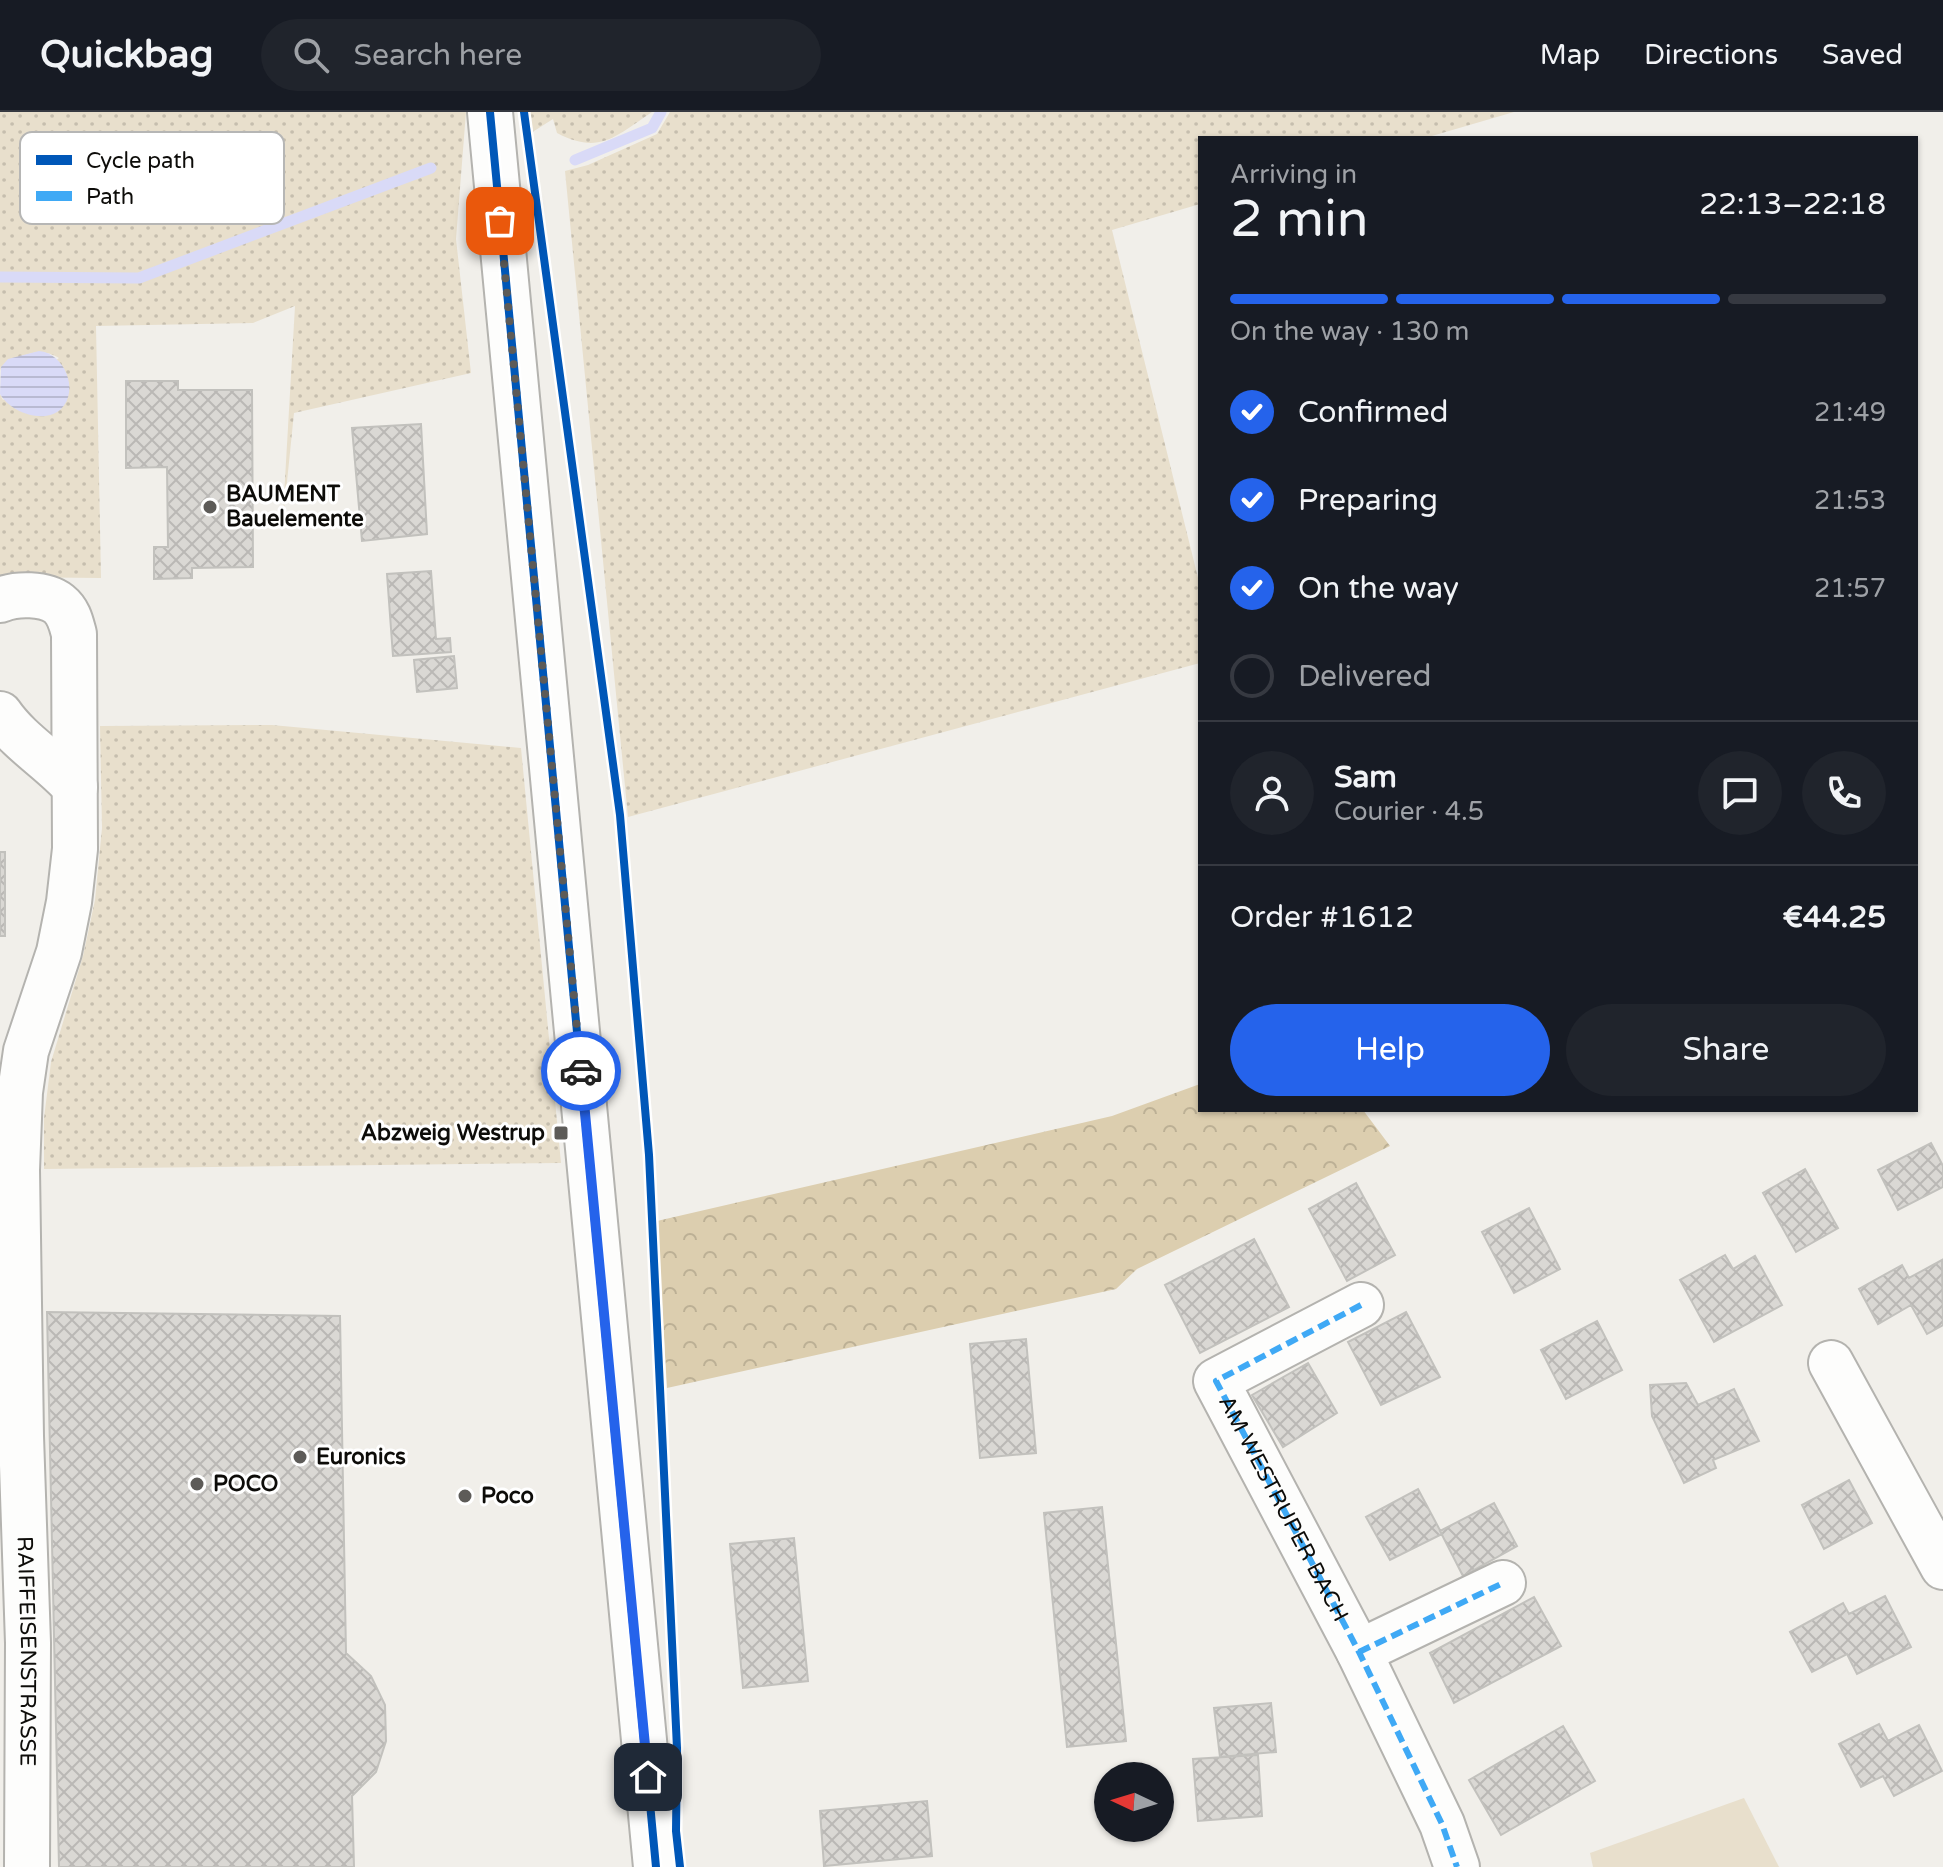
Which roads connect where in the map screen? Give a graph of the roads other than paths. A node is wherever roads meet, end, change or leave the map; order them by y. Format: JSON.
{"nodes":[{"id":1,"x":490,"y":112,"type":"edge"},
{"id":2,"x":0,"y":600,"type":"edge"},
{"id":3,"x":0,"y":714,"type":"edge"},
{"id":4,"x":75,"y":787,"type":"junction"},
{"id":5,"x":1361,"y":1305,"type":"dead end"},
{"id":6,"x":1831,"y":1363,"type":"dead end"},
{"id":7,"x":10,"y":1436,"type":"edge"},
{"id":8,"x":1943,"y":1567,"type":"edge"},
{"id":9,"x":1503,"y":1583,"type":"dead end"},
{"id":10,"x":1359,"y":1652,"type":"junction"},
{"id":11,"x":27,"y":1867,"type":"edge"},
{"id":12,"x":656,"y":1867,"type":"edge"},
{"id":13,"x":1457,"y":1867,"type":"edge"}],
"edges":[{"from":1,"to":12,"type":"street"},
{"from":2,"to":4,"type":"street","name":"RAIFFEISENSTRASSE"},
{"from":3,"to":4,"type":"street"},
{"from":4,"to":7,"type":"street","name":"RAIFFEISENSTRASSE"},
{"from":5,"to":10,"type":"street","name":"AM WESTRUPER BACH"},
{"from":6,"to":8,"type":"street"},
{"from":7,"to":11,"type":"street","name":"RAIFFEISENSTRASSE"},
{"from":9,"to":10,"type":"street"},
{"from":10,"to":13,"type":"street","name":"AM WESTRUPER BACH"}]}
